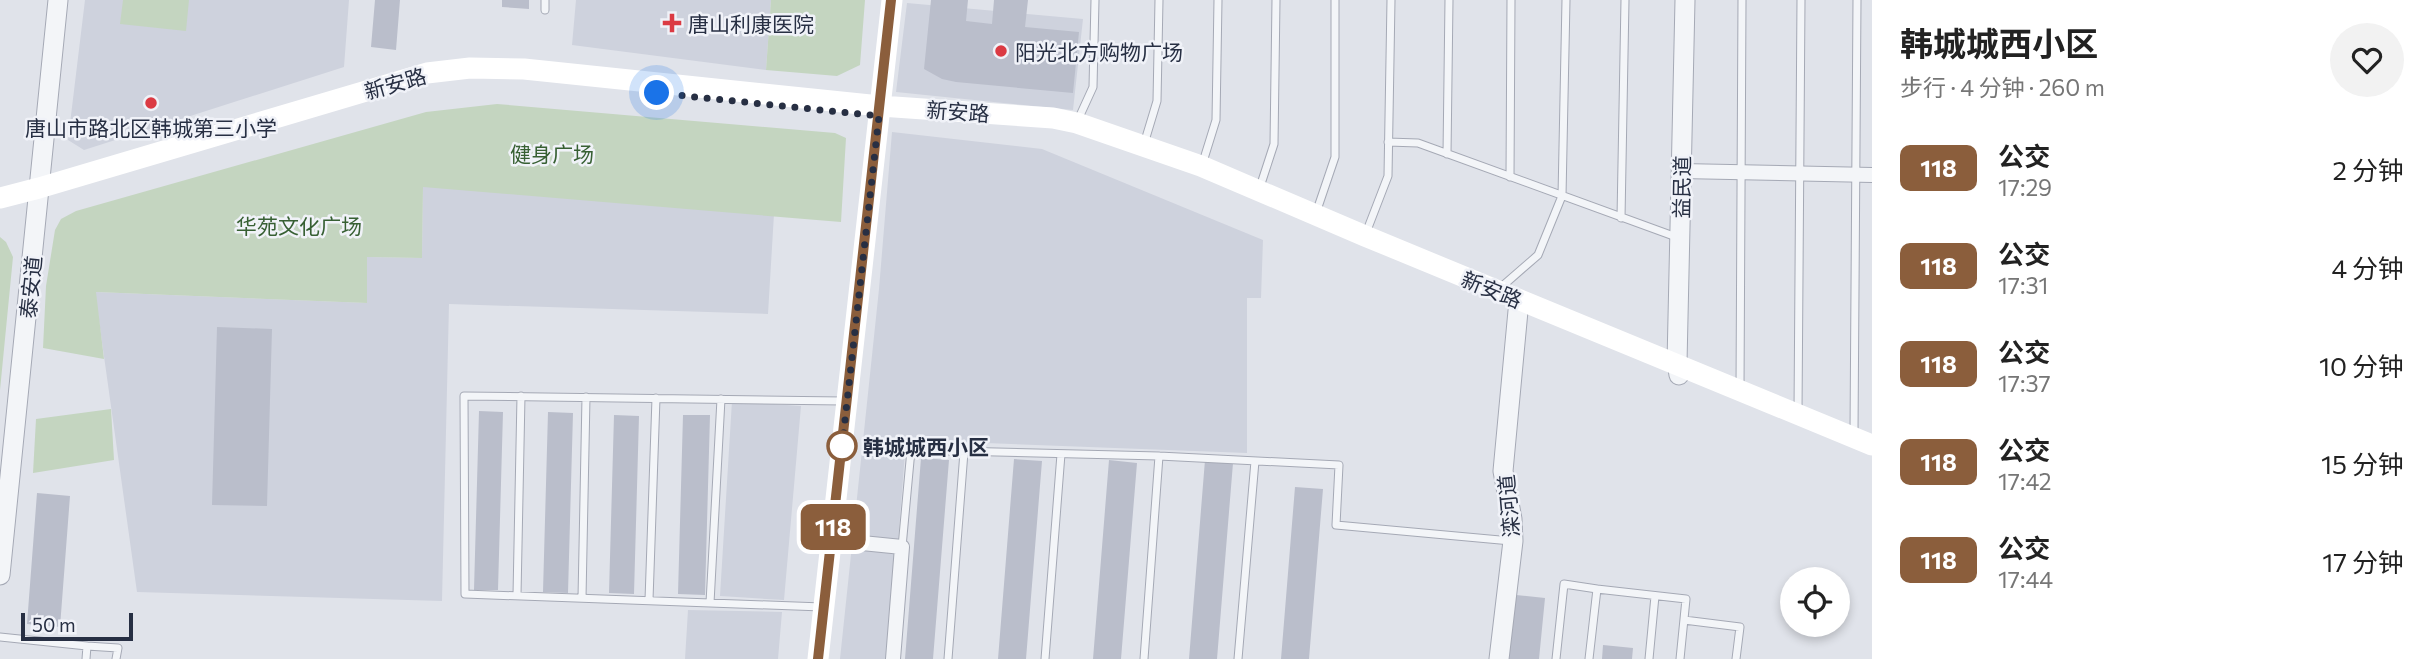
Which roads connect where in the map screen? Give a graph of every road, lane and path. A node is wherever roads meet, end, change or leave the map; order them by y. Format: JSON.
{"nodes":[{"id":1,"x":58,"y":0,"type":"edge"},
{"id":2,"x":545,"y":0,"type":"edge"},
{"id":3,"x":891,"y":0,"type":"edge"},
{"id":4,"x":1095,"y":0,"type":"edge"},
{"id":5,"x":1159,"y":0,"type":"edge"},
{"id":6,"x":1218,"y":0,"type":"edge"},
{"id":7,"x":1276,"y":0,"type":"edge"},
{"id":8,"x":1335,"y":0,"type":"edge"},
{"id":9,"x":1391,"y":0,"type":"edge"},
{"id":10,"x":1449,"y":0,"type":"edge"},
{"id":11,"x":1511,"y":0,"type":"edge"},
{"id":12,"x":1566,"y":0,"type":"edge"},
{"id":13,"x":1625,"y":0,"type":"edge"},
{"id":14,"x":1685,"y":0,"type":"edge"},
{"id":15,"x":1742,"y":0,"type":"edge"},
{"id":16,"x":1801,"y":0,"type":"edge"},
{"id":17,"x":1857,"y":0,"type":"edge"},
{"id":18,"x":545,"y":10,"type":"dead end"},
{"id":19,"x":879,"y":111,"type":"junction"},
{"id":20,"x":1077,"y":123,"type":"junction"},
{"id":21,"x":1388,"y":142,"type":"junction"},
{"id":22,"x":1144,"y":145,"type":"junction"},
{"id":23,"x":1447,"y":154,"type":"junction"},
{"id":24,"x":1201,"y":166,"type":"junction"},
{"id":25,"x":1681,"y":172,"type":"junction"},
{"id":26,"x":1740,"y":172,"type":"junction"},
{"id":27,"x":1799,"y":173,"type":"junction"},
{"id":28,"x":1855,"y":174,"type":"junction"},
{"id":29,"x":1872,"y":175,"type":"edge"},
{"id":30,"x":1510,"y":177,"type":"junction"},
{"id":31,"x":1259,"y":191,"type":"junction"},
{"id":32,"x":39,"y":194,"type":"junction"},
{"id":33,"x":1562,"y":196,"type":"junction"},
{"id":34,"x":0,"y":198,"type":"edge"},
{"id":35,"x":0,"y":208,"type":"edge"},
{"id":36,"x":1315,"y":216,"type":"junction"},
{"id":37,"x":1621,"y":218,"type":"junction"},
{"id":38,"x":1365,"y":236,"type":"junction"},
{"id":39,"x":1680,"y":238,"type":"junction"},
{"id":40,"x":1497,"y":291,"type":"junction"},
{"id":41,"x":1518,"y":311,"type":"junction"},
{"id":42,"x":1678,"y":369,"type":"junction"},
{"id":43,"x":1740,"y":389,"type":"junction"},
{"id":44,"x":521,"y":396,"type":"junction"},
{"id":45,"x":586,"y":397,"type":"junction"},
{"id":46,"x":656,"y":398,"type":"junction"},
{"id":47,"x":720,"y":399,"type":"junction"},
{"id":48,"x":847,"y":401,"type":"junction"},
{"id":49,"x":1798,"y":415,"type":"junction"},
{"id":50,"x":1863,"y":446,"type":"edge"},
{"id":51,"x":964,"y":452,"type":"junction"},
{"id":52,"x":1061,"y":454,"type":"junction"},
{"id":53,"x":1159,"y":456,"type":"junction"},
{"id":54,"x":1255,"y":461,"type":"junction"},
{"id":55,"x":832,"y":540,"type":"junction"},
{"id":56,"x":1513,"y":541,"type":"junction"},
{"id":57,"x":902,"y":547,"type":"junction"},
{"id":58,"x":0,"y":575,"type":"edge"},
{"id":59,"x":1597,"y":589,"type":"junction"},
{"id":60,"x":517,"y":595,"type":"junction"},
{"id":61,"x":1656,"y":596,"type":"junction"},
{"id":62,"x":582,"y":598,"type":"junction"},
{"id":63,"x":649,"y":600,"type":"junction"},
{"id":64,"x":710,"y":603,"type":"junction"},
{"id":65,"x":824,"y":607,"type":"junction"},
{"id":66,"x":1684,"y":620,"type":"junction"},
{"id":67,"x":0,"y":637,"type":"edge"},
{"id":68,"x":87,"y":646,"type":"junction"},
{"id":69,"x":86,"y":659,"type":"edge"},
{"id":70,"x":116,"y":659,"type":"edge"},
{"id":71,"x":818,"y":659,"type":"edge"},
{"id":72,"x":893,"y":659,"type":"edge"},
{"id":73,"x":948,"y":659,"type":"edge"},
{"id":74,"x":1045,"y":659,"type":"edge"},
{"id":75,"x":1144,"y":659,"type":"edge"},
{"id":76,"x":1238,"y":659,"type":"edge"},
{"id":77,"x":1499,"y":659,"type":"edge"},
{"id":78,"x":1556,"y":659,"type":"edge"},
{"id":79,"x":1589,"y":659,"type":"edge"},
{"id":80,"x":1649,"y":659,"type":"edge"},
{"id":81,"x":1680,"y":659,"type":"edge"},
{"id":82,"x":1736,"y":659,"type":"edge"}],
"edges":[{"from":1,"to":32,"type":"street","name":"泰安道"},
{"from":2,"to":18,"type":"lane"},
{"from":3,"to":19,"type":"main road"},
{"from":4,"to":20,"type":"lane"},
{"from":5,"to":22,"type":"lane"},
{"from":6,"to":24,"type":"lane"},
{"from":7,"to":31,"type":"lane"},
{"from":8,"to":36,"type":"lane"},
{"from":9,"to":21,"type":"lane"},
{"from":10,"to":23,"type":"lane"},
{"from":11,"to":30,"type":"lane"},
{"from":12,"to":33,"type":"lane"},
{"from":13,"to":37,"type":"lane"},
{"from":14,"to":25,"type":"street","name":"益民道"},
{"from":15,"to":26,"type":"lane"},
{"from":16,"to":27,"type":"lane"},
{"from":17,"to":28,"type":"lane"},
{"from":19,"to":20,"type":"main road","name":"新安路"},
{"from":19,"to":32,"type":"main road","name":"新安路"},
{"from":19,"to":41,"type":"main road","name":"新安路"},
{"from":19,"to":48,"type":"main road"},
{"from":20,"to":22,"type":"main road","name":"新安路"},
{"from":21,"to":23,"type":"lane"},
{"from":21,"to":38,"type":"lane"},
{"from":22,"to":24,"type":"main road","name":"新安路"},
{"from":23,"to":30,"type":"lane"},
{"from":24,"to":31,"type":"main road","name":"新安路"},
{"from":25,"to":26,"type":"street"},
{"from":25,"to":39,"type":"street","name":"益民道"},
{"from":26,"to":27,"type":"street"},
{"from":26,"to":43,"type":"lane"},
{"from":27,"to":28,"type":"street"},
{"from":27,"to":49,"type":"lane"},
{"from":28,"to":29,"type":"street"},
{"from":28,"to":50,"type":"lane"},
{"from":30,"to":33,"type":"lane"},
{"from":31,"to":36,"type":"main road","name":"新安路"},
{"from":32,"to":34,"type":"main road","name":"新安路"},
{"from":32,"to":35,"type":"main road","name":"新安路"},
{"from":32,"to":58,"type":"street","name":"泰安道"},
{"from":33,"to":37,"type":"lane"},
{"from":33,"to":40,"type":"lane"},
{"from":36,"to":38,"type":"main road","name":"新安路"},
{"from":37,"to":39,"type":"lane"},
{"from":38,"to":40,"type":"main road","name":"新安路"},
{"from":39,"to":42,"type":"street","name":"益民道"},
{"from":40,"to":42,"type":"main road","name":"新安路"},
{"from":41,"to":42,"type":"main road","name":"新安路"},
{"from":41,"to":56,"type":"street","name":"滦河道"},
{"from":42,"to":43,"type":"main road","name":"新安路"},
{"from":42,"to":50,"type":"main road","name":"新安路"},
{"from":43,"to":49,"type":"main road","name":"新安路"},
{"from":44,"to":45,"type":"lane"},
{"from":44,"to":60,"type":"lane"},
{"from":44,"to":60,"type":"lane"},
{"from":45,"to":46,"type":"lane"},
{"from":45,"to":62,"type":"lane"},
{"from":46,"to":47,"type":"lane"},
{"from":46,"to":63,"type":"lane"},
{"from":47,"to":48,"type":"lane"},
{"from":47,"to":64,"type":"lane"},
{"from":48,"to":55,"type":"main road"},
{"from":49,"to":50,"type":"main road","name":"新安路"},
{"from":51,"to":52,"type":"lane"},
{"from":51,"to":57,"type":"lane"},
{"from":51,"to":73,"type":"lane"},
{"from":52,"to":53,"type":"lane"},
{"from":52,"to":74,"type":"lane"},
{"from":53,"to":54,"type":"lane"},
{"from":53,"to":75,"type":"lane"},
{"from":54,"to":56,"type":"lane"},
{"from":54,"to":76,"type":"lane"},
{"from":55,"to":57,"type":"street"},
{"from":55,"to":65,"type":"main road"},
{"from":56,"to":77,"type":"street","name":"滦河道"},
{"from":57,"to":72,"type":"street"},
{"from":59,"to":61,"type":"lane"},
{"from":59,"to":78,"type":"lane"},
{"from":59,"to":79,"type":"lane"},
{"from":60,"to":62,"type":"lane"},
{"from":61,"to":66,"type":"lane"},
{"from":61,"to":80,"type":"lane"},
{"from":62,"to":63,"type":"lane"},
{"from":63,"to":64,"type":"lane"},
{"from":64,"to":65,"type":"lane"},
{"from":65,"to":71,"type":"main road"},
{"from":66,"to":81,"type":"lane"},
{"from":66,"to":82,"type":"lane"},
{"from":67,"to":68,"type":"lane"},
{"from":68,"to":69,"type":"lane"},
{"from":68,"to":70,"type":"lane"}]}
